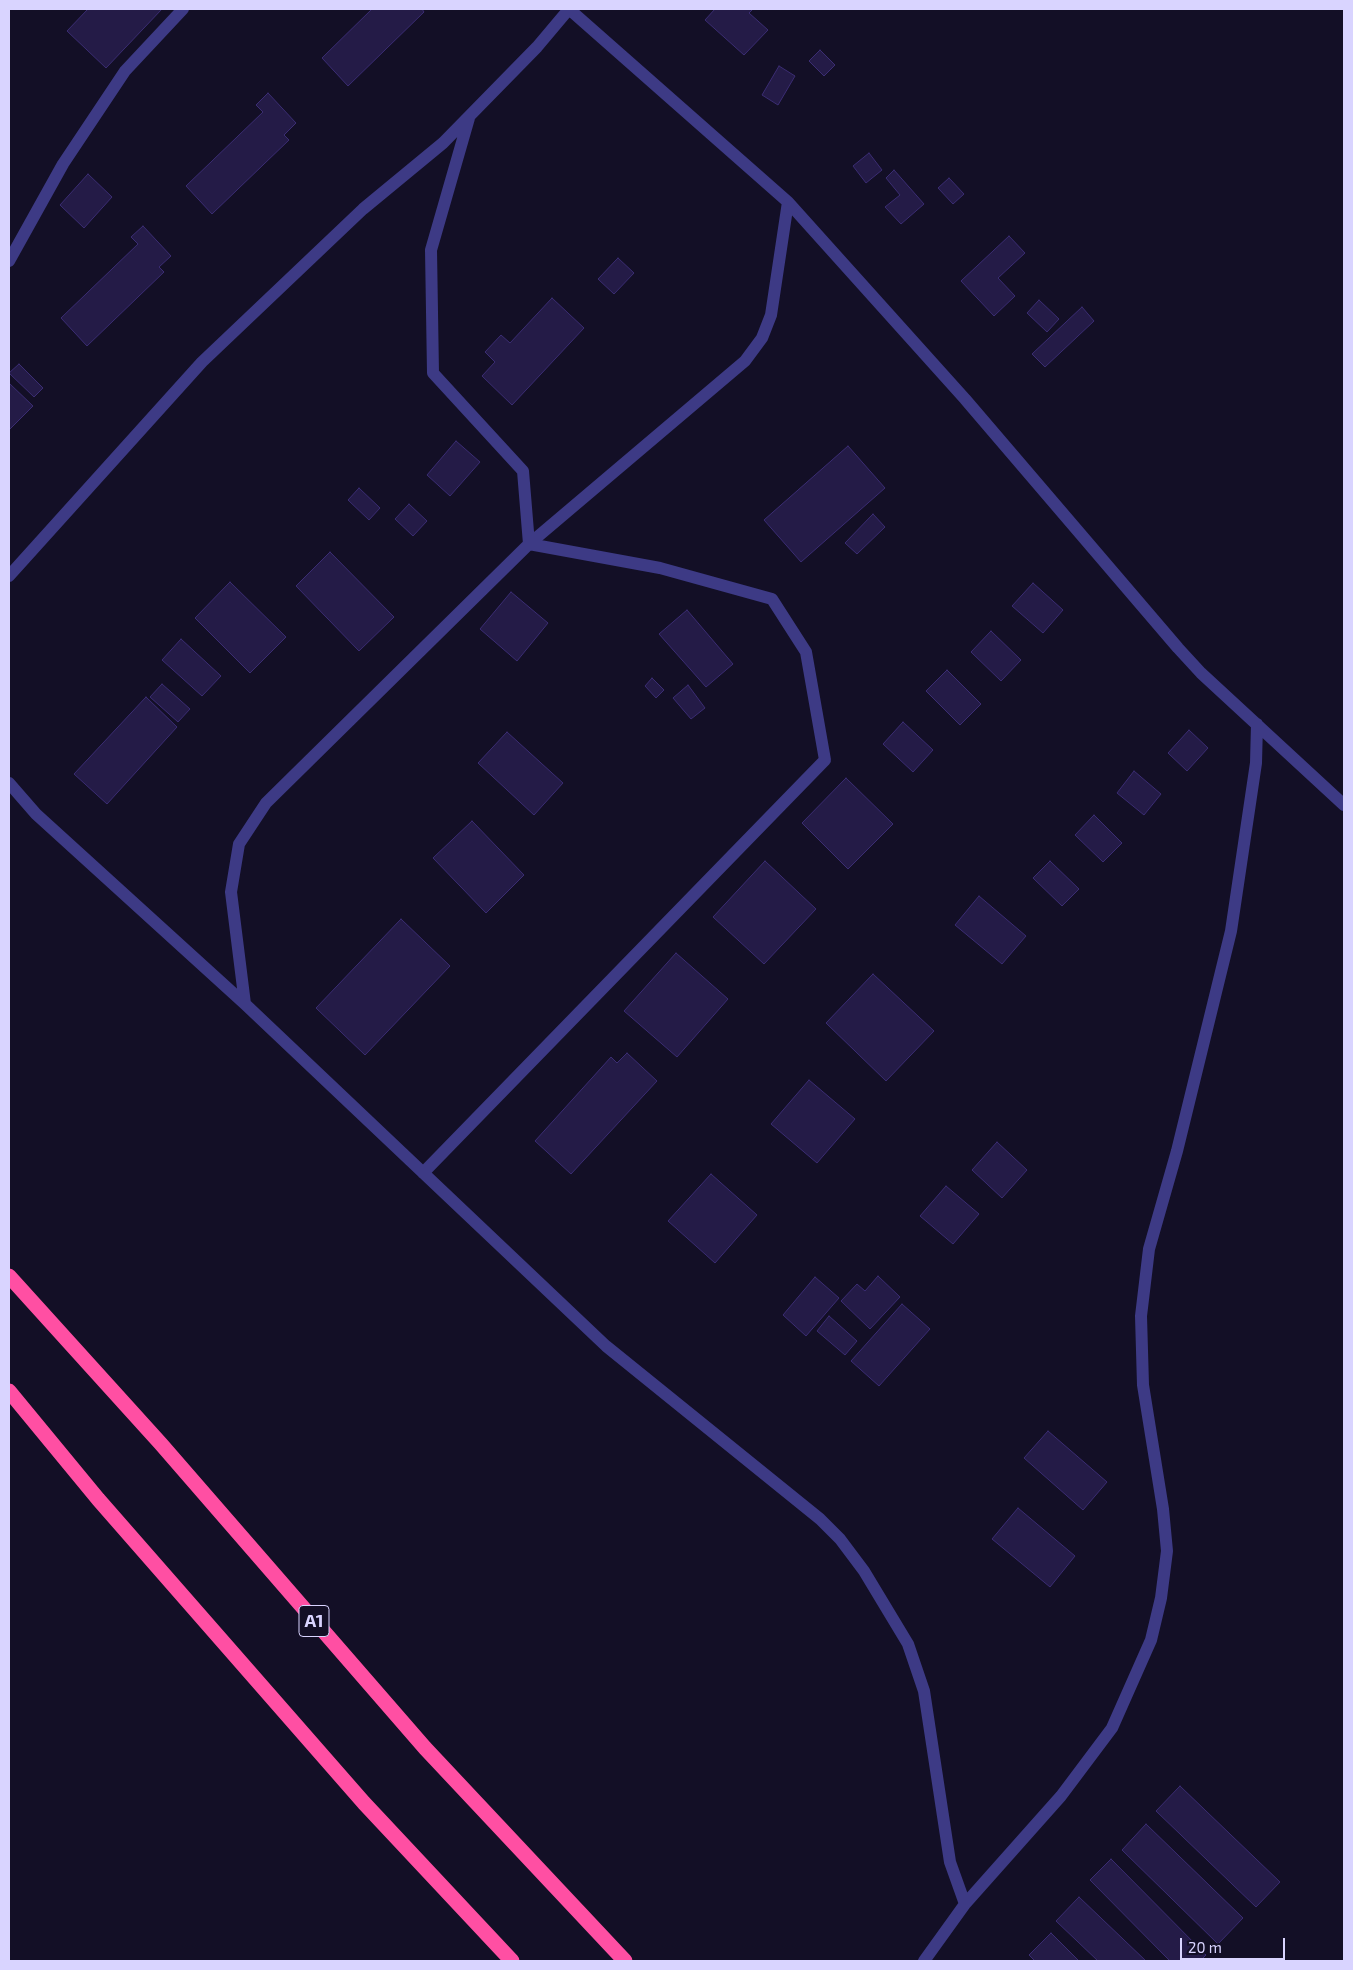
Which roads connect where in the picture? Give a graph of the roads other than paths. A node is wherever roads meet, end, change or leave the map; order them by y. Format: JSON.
{"nodes":[{"id":1,"x":183,"y":9,"type":"edge"},
{"id":2,"x":569,"y":9,"type":"edge"},
{"id":3,"x":470,"y":115,"type":"junction"},
{"id":4,"x":788,"y":202,"type":"junction"},
{"id":5,"x":9,"y":261,"type":"edge"},
{"id":6,"x":529,"y":544,"type":"junction"},
{"id":7,"x":9,"y":576,"type":"edge"},
{"id":8,"x":1257,"y":724,"type":"junction"},
{"id":9,"x":9,"y":783,"type":"edge"},
{"id":10,"x":1344,"y":805,"type":"edge"},
{"id":11,"x":246,"y":1004,"type":"junction"},
{"id":12,"x":423,"y":1173,"type":"junction"},
{"id":13,"x":9,"y":1276,"type":"edge"},
{"id":14,"x":9,"y":1391,"type":"edge"},
{"id":15,"x":965,"y":1904,"type":"junction"},
{"id":16,"x":512,"y":1961,"type":"edge"},
{"id":17,"x":625,"y":1961,"type":"edge"},
{"id":18,"x":924,"y":1961,"type":"edge"}],
"edges":[{"from":1,"to":5,"type":"street"},
{"from":2,"to":3,"type":"street"},
{"from":2,"to":4,"type":"street"},
{"from":3,"to":6,"type":"street"},
{"from":3,"to":7,"type":"street"},
{"from":4,"to":6,"type":"street"},
{"from":4,"to":8,"type":"street"},
{"from":6,"to":11,"type":"street"},
{"from":6,"to":12,"type":"street"},
{"from":8,"to":10,"type":"street"},
{"from":8,"to":15,"type":"street"},
{"from":9,"to":11,"type":"street"},
{"from":11,"to":12,"type":"street"},
{"from":12,"to":15,"type":"street"},
{"from":13,"to":17,"type":"highway","number":"A1"},
{"from":14,"to":16,"type":"highway"},
{"from":15,"to":18,"type":"street"}]}
